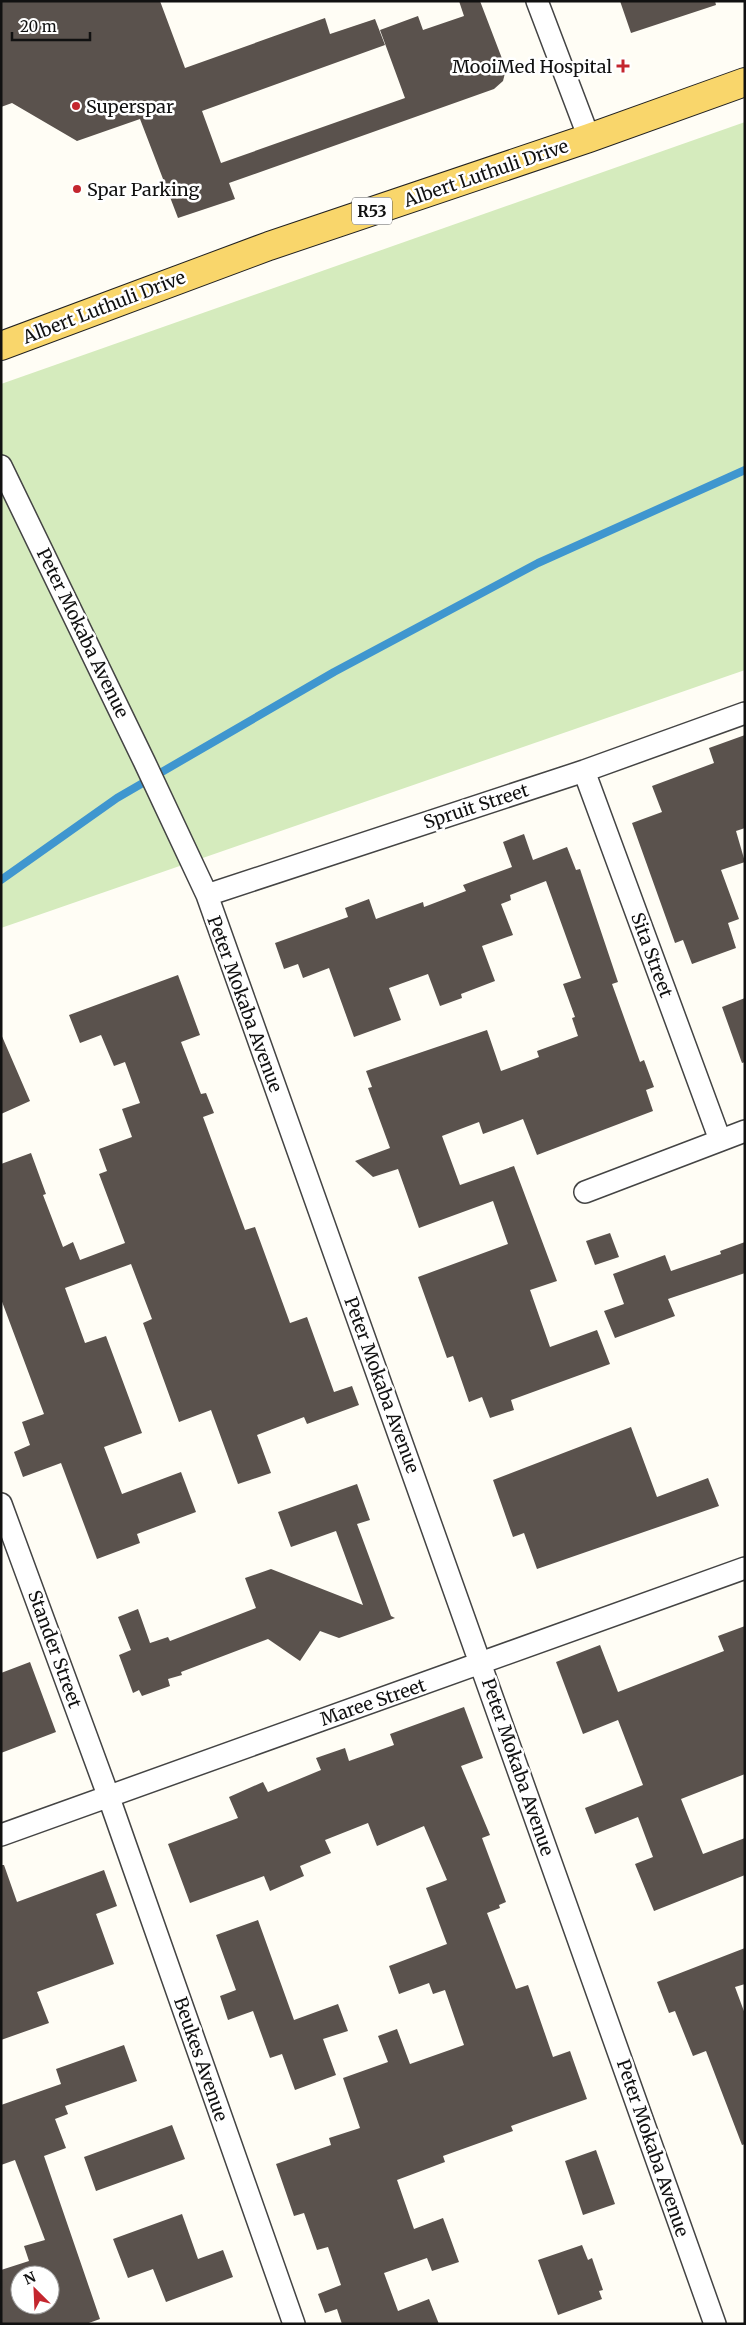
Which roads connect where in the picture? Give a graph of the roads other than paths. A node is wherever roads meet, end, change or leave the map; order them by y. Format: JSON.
{"nodes":[{"id":1,"x":537,"y":1,"type":"edge"},
{"id":2,"x":745,"y":82,"type":"edge"},
{"id":3,"x":589,"y":138,"type":"junction"},
{"id":4,"x":1,"y":346,"type":"edge"},
{"id":5,"x":1,"y":466,"type":"edge"},
{"id":6,"x":745,"y":712,"type":"edge"},
{"id":7,"x":584,"y":771,"type":"junction"},
{"id":8,"x":207,"y":895,"type":"junction"},
{"id":9,"x":745,"y":1131,"type":"edge"},
{"id":10,"x":720,"y":1140,"type":"junction"},
{"id":11,"x":585,"y":1192,"type":"dead end"},
{"id":12,"x":1,"y":1504,"type":"edge"},
{"id":13,"x":745,"y":1568,"type":"edge"},
{"id":14,"x":482,"y":1664,"type":"junction"},
{"id":15,"x":108,"y":1795,"type":"junction"},
{"id":16,"x":1,"y":1835,"type":"edge"},
{"id":17,"x":294,"y":2324,"type":"edge"},
{"id":18,"x":715,"y":2324,"type":"edge"}],
"edges":[{"from":1,"to":3,"type":"street"},
{"from":2,"to":3,"type":"main road","name":"Albert Luthuli Drive","number":"R53"},
{"from":3,"to":4,"type":"main road","name":"Albert Luthuli Drive","number":"R53"},
{"from":5,"to":8,"type":"street","name":"Peter Mokaba Avenue"},
{"from":6,"to":7,"type":"street","name":"Spruit Street"},
{"from":7,"to":8,"type":"street","name":"Spruit Street"},
{"from":7,"to":10,"type":"street","name":"Sita Street"},
{"from":8,"to":14,"type":"street","name":"Peter Mokaba Avenue"},
{"from":9,"to":10,"type":"street"},
{"from":10,"to":11,"type":"street"},
{"from":12,"to":15,"type":"street","name":"Stander Street"},
{"from":13,"to":14,"type":"street","name":"Maree Street"},
{"from":14,"to":15,"type":"street","name":"Maree Street"},
{"from":14,"to":18,"type":"street","name":"Peter Mokaba Avenue"},
{"from":15,"to":16,"type":"street","name":"Maree Street"},
{"from":15,"to":17,"type":"street","name":"Beukes Avenue"}]}
